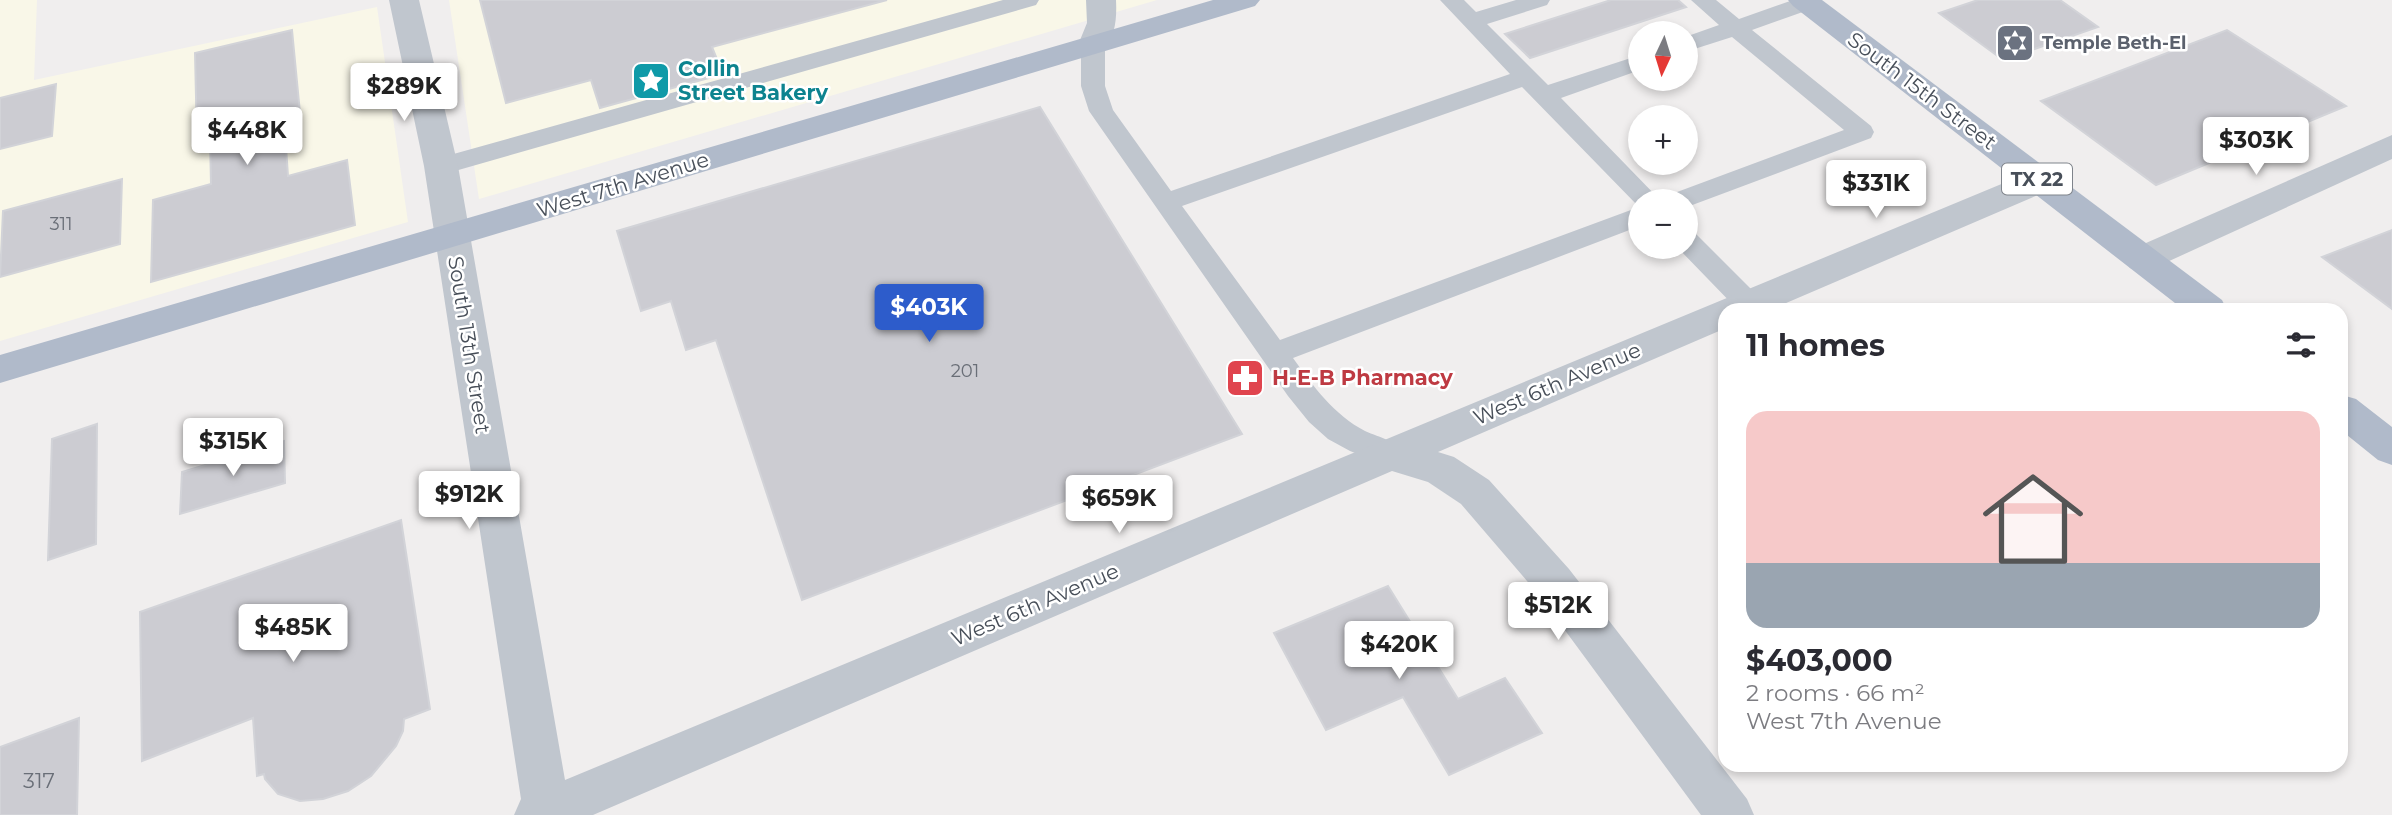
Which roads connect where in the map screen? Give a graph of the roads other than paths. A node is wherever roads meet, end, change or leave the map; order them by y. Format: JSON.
{"nodes":[{"id":1,"x":404,"y":0,"type":"edge"},
{"id":2,"x":1028,"y":0,"type":"edge"},
{"id":3,"x":1101,"y":0,"type":"edge"},
{"id":4,"x":1245,"y":0,"type":"edge"},
{"id":5,"x":1451,"y":0,"type":"edge"},
{"id":6,"x":1539,"y":0,"type":"edge"},
{"id":7,"x":1702,"y":0,"type":"edge"},
{"id":8,"x":1804,"y":1,"type":"edge"},
{"id":9,"x":1472,"y":21,"type":"junction"},
{"id":10,"x":1735,"y":28,"type":"junction"},
{"id":11,"x":1698,"y":41,"type":"edge"},
{"id":12,"x":1093,"y":45,"type":"junction"},
{"id":13,"x":1628,"y":66,"type":"edge"},
{"id":14,"x":1526,"y":77,"type":"junction"},
{"id":15,"x":1544,"y":95,"type":"junction"},
{"id":16,"x":2392,"y":146,"type":"edge"},
{"id":17,"x":441,"y":166,"type":"junction"},
{"id":18,"x":2040,"y":181,"type":"junction"},
{"id":19,"x":1636,"y":189,"type":"edge"},
{"id":20,"x":1698,"y":194,"type":"edge"},
{"id":21,"x":1166,"y":202,"type":"junction"},
{"id":22,"x":1628,"y":221,"type":"edge"},
{"id":23,"x":451,"y":236,"type":"junction"},
{"id":24,"x":1698,"y":257,"type":"edge"},
{"id":25,"x":2142,"y":259,"type":"junction"},
{"id":26,"x":1732,"y":303,"type":"edge"},
{"id":27,"x":1750,"y":303,"type":"edge"},
{"id":28,"x":2200,"y":303,"type":"edge"},
{"id":29,"x":1718,"y":317,"type":"edge"},
{"id":30,"x":1274,"y":354,"type":"junction"},
{"id":31,"x":0,"y":369,"type":"edge"},
{"id":32,"x":2348,"y":415,"type":"edge"},
{"id":33,"x":2392,"y":449,"type":"edge"},
{"id":34,"x":1391,"y":455,"type":"junction"},
{"id":35,"x":544,"y":814,"type":"edge"},
{"id":36,"x":1730,"y":815,"type":"edge"}],
"edges":[{"from":1,"to":17,"type":"street","name":"South 13th Street"},
{"from":2,"to":17,"type":"lane"},
{"from":3,"to":12,"type":"street"},
{"from":4,"to":12,"type":"main road","name":"West 7th Avenue"},
{"from":5,"to":9,"type":"lane"},
{"from":6,"to":9,"type":"lane"},
{"from":7,"to":10,"type":"lane"},
{"from":8,"to":10,"type":"lane"},
{"from":8,"to":18,"type":"main road","name":"South 15th Street","number":"TX 22"},
{"from":9,"to":14,"type":"lane"},
{"from":10,"to":11,"type":"lane"},
{"from":10,"to":20,"type":"lane"},
{"from":12,"to":21,"type":"lane"},
{"from":12,"to":23,"type":"main road","name":"West 7th Avenue"},
{"from":13,"to":15,"type":"lane"},
{"from":14,"to":15,"type":"lane"},
{"from":14,"to":21,"type":"lane"},
{"from":15,"to":19,"type":"lane"},
{"from":16,"to":25,"type":"street"},
{"from":17,"to":23,"type":"street","name":"South 13th Street"},
{"from":18,"to":25,"type":"main road","name":"South 15th Street","number":"TX 22"},
{"from":18,"to":27,"type":"street","name":"West 6th Avenue"},
{"from":21,"to":30,"type":"lane"},
{"from":22,"to":30,"type":"lane"},
{"from":23,"to":31,"type":"main road","name":"West 7th Avenue"},
{"from":23,"to":35,"type":"street","name":"South 13th Street"},
{"from":24,"to":26,"type":"lane"},
{"from":25,"to":28,"type":"main road","name":"South 15th Street","number":"TX 22"},
{"from":29,"to":34,"type":"street","name":"West 6th Avenue"},
{"from":30,"to":34,"type":"lane"},
{"from":32,"to":33,"type":"main road"},
{"from":34,"to":35,"type":"street","name":"West 6th Avenue"},
{"from":34,"to":36,"type":"street"}]}
